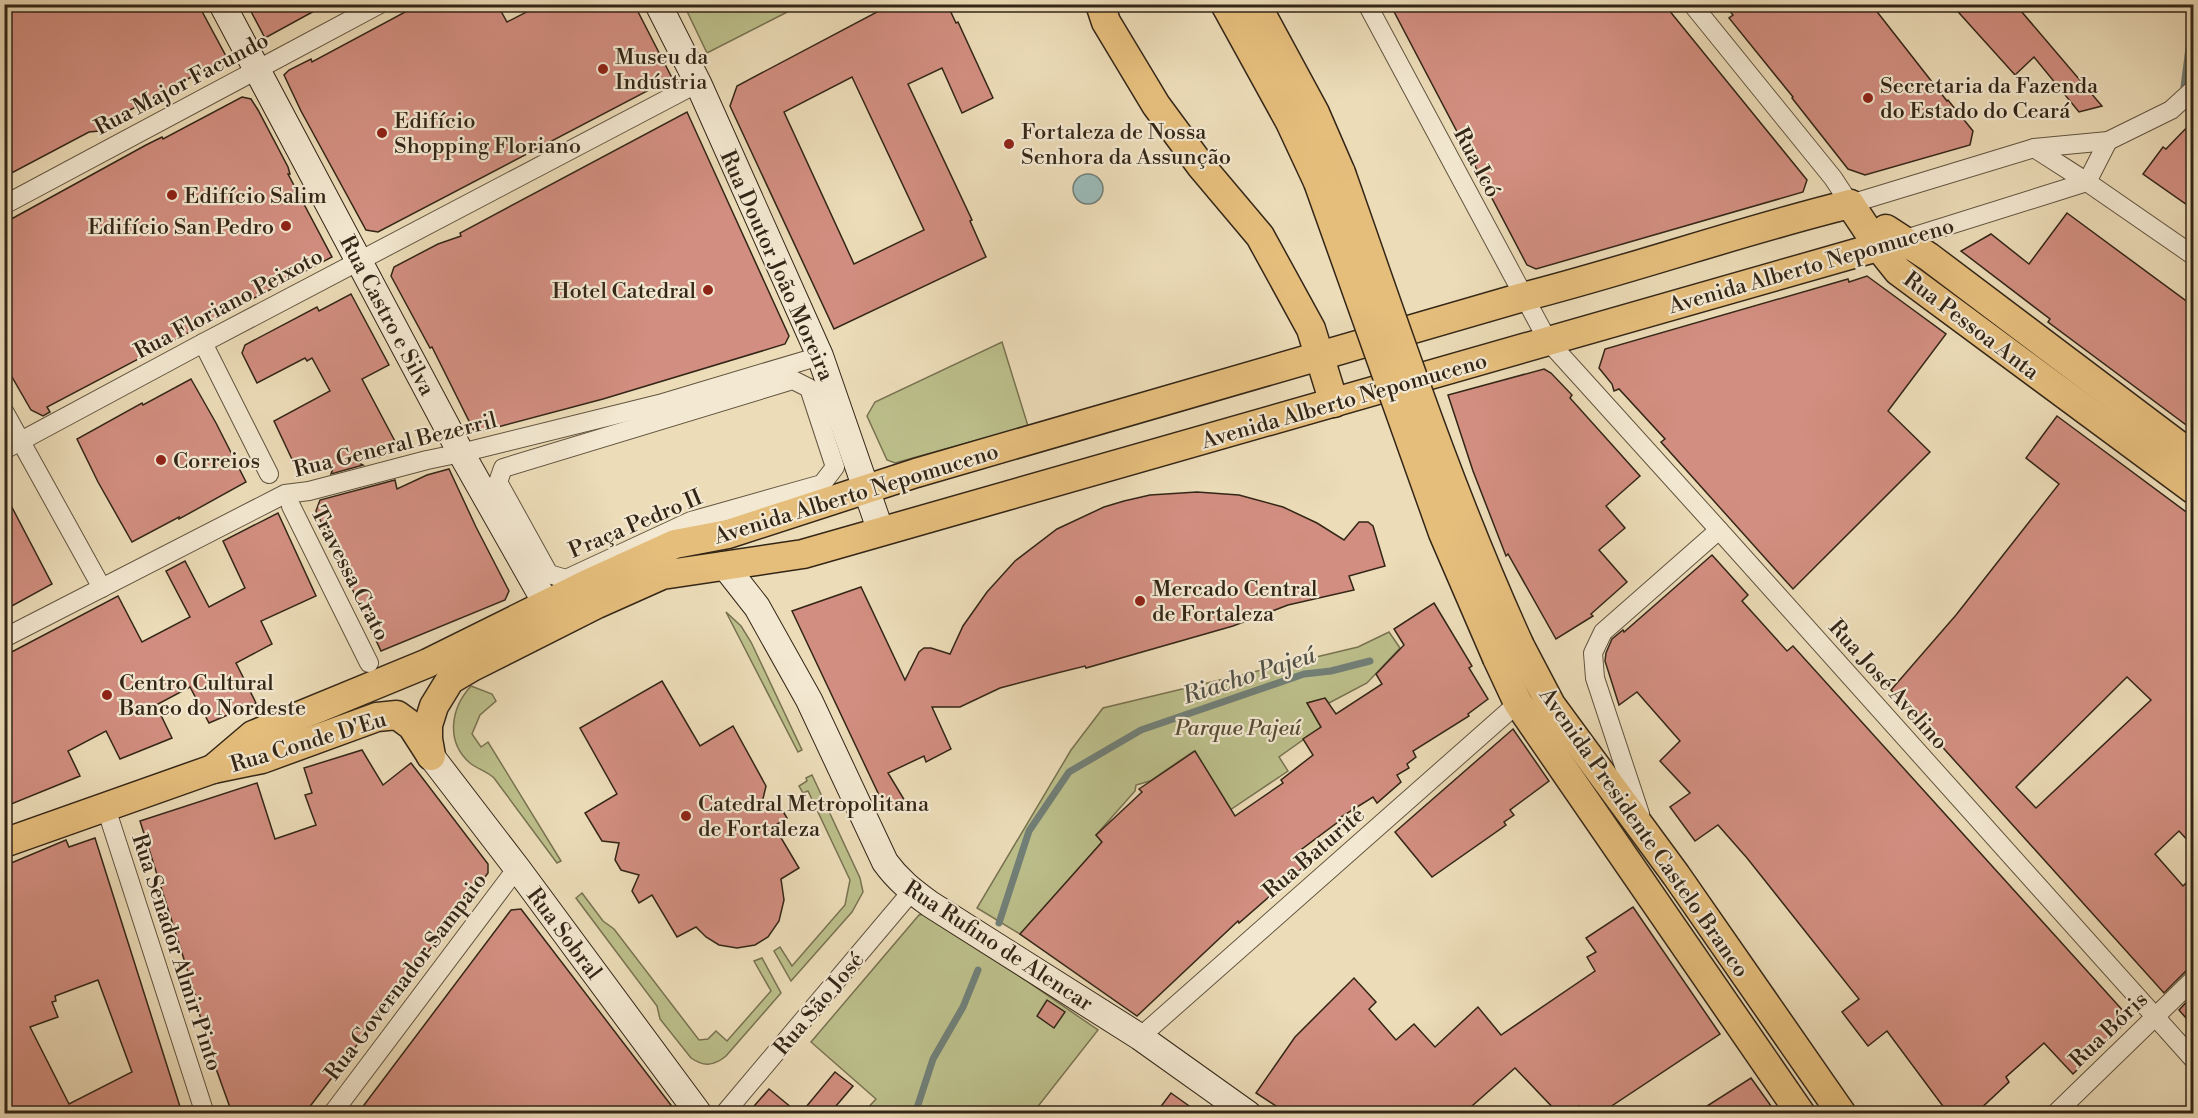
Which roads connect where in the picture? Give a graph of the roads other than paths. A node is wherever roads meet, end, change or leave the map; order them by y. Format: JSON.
{"nodes":[{"id":1,"x":222,"y":4,"type":"edge"},
{"id":2,"x":380,"y":4,"type":"edge"},
{"id":3,"x":658,"y":4,"type":"edge"},
{"id":4,"x":1100,"y":4,"type":"edge"},
{"id":5,"x":1225,"y":4,"type":"edge"},
{"id":6,"x":1256,"y":4,"type":"edge"},
{"id":7,"x":1367,"y":4,"type":"edge"},
{"id":8,"x":1692,"y":4,"type":"edge"},
{"id":9,"x":257,"y":70,"type":"junction"},
{"id":10,"x":698,"y":83,"type":"junction"},
{"id":11,"x":2193,"y":89,"type":"edge"},
{"id":12,"x":2108,"y":141,"type":"junction"},
{"id":13,"x":2034,"y":148,"type":"junction"},
{"id":14,"x":1330,"y":177,"type":"junction"},
{"id":15,"x":2087,"y":182,"type":"junction"},
{"id":16,"x":1850,"y":204,"type":"junction"},
{"id":17,"x":4,"y":205,"type":"edge"},
{"id":18,"x":1890,"y":243,"type":"junction"},
{"id":19,"x":2193,"y":256,"type":"edge"},
{"id":20,"x":360,"y":261,"type":"junction"},
{"id":21,"x":1523,"y":297,"type":"junction"},
{"id":22,"x":1548,"y":341,"type":"junction"},
{"id":23,"x":203,"y":343,"type":"junction"},
{"id":24,"x":820,"y":356,"type":"junction"},
{"id":25,"x":1319,"y":357,"type":"junction"},
{"id":26,"x":809,"y":388,"type":"joint"},
{"id":27,"x":1334,"y":403,"type":"junction"},
{"id":28,"x":4,"y":411,"type":"edge"},
{"id":29,"x":21,"y":441,"type":"junction"},
{"id":30,"x":4,"y":450,"type":"edge"},
{"id":31,"x":461,"y":453,"type":"junction"},
{"id":32,"x":2193,"y":457,"type":"edge"},
{"id":33,"x":269,"y":474,"type":"dead end"},
{"id":34,"x":2192,"y":485,"type":"edge"},
{"id":35,"x":867,"y":490,"type":"junction"},
{"id":36,"x":291,"y":506,"type":"dead end"},
{"id":37,"x":1719,"y":530,"type":"junction"},
{"id":38,"x":881,"y":532,"type":"junction"},
{"id":39,"x":724,"y":565,"type":"junction"},
{"id":40,"x":102,"y":588,"type":"junction"},
{"id":41,"x":552,"y":614,"type":"junction"},
{"id":42,"x":4,"y":638,"type":"edge"},
{"id":43,"x":1508,"y":652,"type":"junction"},
{"id":44,"x":369,"y":663,"type":"dead end"},
{"id":45,"x":1518,"y":703,"type":"junction"},
{"id":46,"x":431,"y":756,"type":"junction"},
{"id":47,"x":213,"y":769,"type":"junction"},
{"id":48,"x":105,"y":806,"type":"junction"},
{"id":49,"x":1648,"y":838,"type":"junction"},
{"id":50,"x":4,"y":843,"type":"edge"},
{"id":51,"x":517,"y":868,"type":"junction"},
{"id":52,"x":912,"y":891,"type":"junction"},
{"id":53,"x":2193,"y":979,"type":"edge"},
{"id":54,"x":2155,"y":1017,"type":"junction"},
{"id":55,"x":1140,"y":1037,"type":"junction"},
{"id":56,"x":2193,"y":1060,"type":"edge"},
{"id":57,"x":698,"y":1112,"type":"edge"},
{"id":58,"x":205,"y":1113,"type":"edge"},
{"id":59,"x":332,"y":1113,"type":"edge"},
{"id":60,"x":723,"y":1113,"type":"edge"},
{"id":61,"x":1248,"y":1113,"type":"edge"},
{"id":62,"x":1802,"y":1113,"type":"edge"},
{"id":63,"x":1842,"y":1113,"type":"edge"},
{"id":64,"x":2055,"y":1113,"type":"edge"}],
"edges":[{"from":1,"to":9,"type":"street","name":"Rua Castro e Silva"},
{"from":2,"to":9,"type":"street","name":"Rua Major Facundo"},
{"from":3,"to":10,"type":"street","name":"Rua Doutor João Moreira"},
{"from":4,"to":25,"type":"main road"},
{"from":5,"to":14,"type":"main road","name":"Avenida Presidente Castelo Branco"},
{"from":6,"to":14,"type":"main road","name":"Avenida Presidente Castelo Branco"},
{"from":7,"to":21,"type":"street","name":"Rua Icó"},
{"from":8,"to":16,"type":"street"},
{"from":9,"to":17,"type":"street","name":"Rua Major Facundo"},
{"from":9,"to":20,"type":"street","name":"Rua Castro e Silva"},
{"from":10,"to":20,"type":"street","name":"Rua Floriano Peixoto"},
{"from":10,"to":24,"type":"street","name":"Rua Doutor João Moreira"},
{"from":11,"to":12,"type":"street","name":"Avenida Alberto Nepomuceno"},
{"from":12,"to":13,"type":"street","name":"Avenida Alberto Nepomuceno"},
{"from":12,"to":15,"type":"street"},
{"from":13,"to":15,"type":"street"},
{"from":13,"to":16,"type":"street","name":"Avenida Alberto Nepomuceno"},
{"from":14,"to":43,"type":"main road","name":"Avenida Presidente Castelo Branco","bridge":true},
{"from":15,"to":18,"type":"street","name":"Avenida Alberto Nepomuceno"},
{"from":15,"to":19,"type":"street"},
{"from":16,"to":18,"type":"main road","name":"Rua Pessoa Anta"},
{"from":16,"to":21,"type":"main road","name":"Avenida Alberto Nepomuceno"},
{"from":18,"to":22,"type":"main road","name":"Avenida Alberto Nepomuceno"},
{"from":18,"to":32,"type":"main road","name":"Rua Pessoa Anta"},
{"from":18,"to":34,"type":"main road","name":"Rua Pessoa Anta"},
{"from":20,"to":23,"type":"street","name":"Rua Floriano Peixoto"},
{"from":20,"to":31,"type":"street","name":"Rua Castro e Silva"},
{"from":21,"to":22,"type":"street","name":"Rua Icó"},
{"from":21,"to":25,"type":"main road","name":"Avenida Alberto Nepomuceno"},
{"from":22,"to":27,"type":"main road","name":"Avenida Alberto Nepomuceno"},
{"from":22,"to":37,"type":"street","name":"Rua José Avelino"},
{"from":23,"to":29,"type":"street","name":"Rua Floriano Peixoto"},
{"from":23,"to":33,"type":"street"},
{"from":24,"to":31,"type":"street","name":"Rua General Bezerril"},
{"from":24,"to":35,"type":"street","name":"Rua Doutor João Moreira"},
{"from":25,"to":27,"type":"main road"},
{"from":25,"to":35,"type":"main road","name":"Avenida Alberto Nepomuceno"},
{"from":26,"to":26,"type":"street","name":"Praça Pedro II"},
{"from":27,"to":38,"type":"main road","name":"Avenida Alberto Nepomuceno"},
{"from":28,"to":29,"type":"street"},
{"from":29,"to":30,"type":"street","name":"Rua Floriano Peixoto"},
{"from":29,"to":40,"type":"street"},
{"from":31,"to":40,"type":"street","name":"Rua General Bezerril"},
{"from":31,"to":41,"type":"street","name":"Rua Castro e Silva"},
{"from":35,"to":38,"type":"street","name":"Rua Doutor João Moreira"},
{"from":35,"to":41,"type":"main road","name":"Avenida Alberto Nepomuceno"},
{"from":36,"to":44,"type":"street","name":"Travessa Crato"},
{"from":37,"to":49,"type":"street"},
{"from":37,"to":54,"type":"street","name":"Rua José Avelino"},
{"from":38,"to":39,"type":"main road","name":"Avenida Alberto Nepomuceno"},
{"from":39,"to":41,"type":"main road","name":"Avenida Alberto Nepomuceno"},
{"from":39,"to":52,"type":"street","name":"Rua Rufino de Alencar"},
{"from":40,"to":42,"type":"street","name":"Rua General Bezerril"},
{"from":41,"to":46,"type":"main road"},
{"from":41,"to":47,"type":"main road","name":"Rua Conde D'Eu"},
{"from":43,"to":45,"type":"main road","name":"Avenida Presidente Castelo Branco"},
{"from":43,"to":49,"type":"main road","name":"Avenida Presidente Castelo Branco"},
{"from":45,"to":55,"type":"street","name":"Rua Baturité"},
{"from":45,"to":62,"type":"main road","name":"Avenida Presidente Castelo Branco"},
{"from":46,"to":47,"type":"main road","name":"Rua Conde D'Eu"},
{"from":46,"to":51,"type":"street","name":"Rua Sobral"},
{"from":47,"to":48,"type":"main road","name":"Rua Conde D'Eu"},
{"from":48,"to":50,"type":"main road","name":"Rua Conde D'Eu"},
{"from":48,"to":58,"type":"street","name":"Rua Senador Almir Pinto"},
{"from":49,"to":63,"type":"main road","name":"Avenida Presidente Castelo Branco"},
{"from":51,"to":57,"type":"street","name":"Rua Sobral"},
{"from":51,"to":59,"type":"street","name":"Rua Governador Sampaio"},
{"from":52,"to":55,"type":"street","name":"Rua Rufino de Alencar"},
{"from":52,"to":60,"type":"street","name":"Rua São José"},
{"from":53,"to":54,"type":"street","name":"Rua Bóris"},
{"from":54,"to":56,"type":"street","name":"Rua José Avelino"},
{"from":54,"to":64,"type":"street","name":"Rua Bóris"},
{"from":55,"to":61,"type":"street","name":"Rua Rufino de Alencar"}]}
